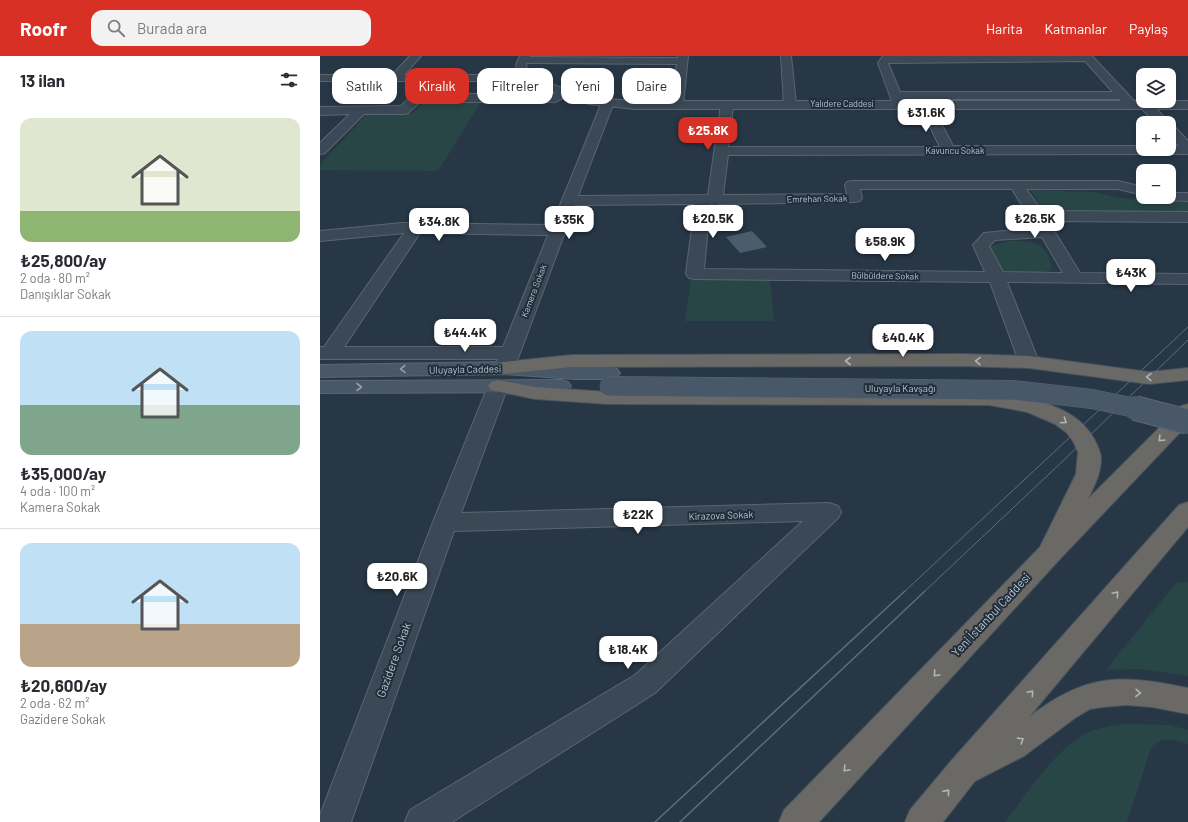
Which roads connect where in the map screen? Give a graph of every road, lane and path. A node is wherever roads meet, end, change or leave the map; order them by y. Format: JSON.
{"nodes":[{"id":1,"x":416,"y":56,"type":"edge"},
{"id":2,"x":786,"y":56,"type":"edge"},
{"id":3,"x":888,"y":57,"type":"edge"},
{"id":4,"x":1087,"y":57,"type":"edge"},
{"id":5,"x":524,"y":58,"type":"edge"},
{"id":6,"x":683,"y":59,"type":"edge"},
{"id":7,"x":521,"y":68,"type":"edge"},
{"id":8,"x":397,"y":76,"type":"edge"},
{"id":9,"x":320,"y":78,"type":"edge"},
{"id":10,"x":332,"y":78,"type":"edge"},
{"id":11,"x":397,"y":78,"type":"edge"},
{"id":12,"x":477,"y":78,"type":"edge"},
{"id":13,"x":561,"y":95,"type":"edge"},
{"id":14,"x":1122,"y":95,"type":"junction"},
{"id":15,"x":897,"y":100,"type":"junction"},
{"id":16,"x":614,"y":103,"type":"edge"},
{"id":17,"x":607,"y":104,"type":"edge"},
{"id":18,"x":790,"y":104,"type":"junction"},
{"id":19,"x":925,"y":104,"type":"junction"},
{"id":20,"x":1131,"y":104,"type":"junction"},
{"id":21,"x":1136,"y":104,"type":"edge"},
{"id":22,"x":676,"y":105,"type":"junction"},
{"id":23,"x":727,"y":105,"type":"junction"},
{"id":24,"x":1176,"y":105,"type":"edge"},
{"id":25,"x":1188,"y":105,"type":"edge"},
{"id":26,"x":1148,"y":108,"type":"edge"},
{"id":27,"x":320,"y":111,"type":"edge"},
{"id":28,"x":360,"y":111,"type":"junction"},
{"id":29,"x":1156,"y":116,"type":"edge"},
{"id":30,"x":1176,"y":136,"type":"edge"},
{"id":31,"x":1188,"y":149,"type":"edge"},
{"id":32,"x":320,"y":150,"type":"edge"},
{"id":33,"x":721,"y":151,"type":"junction"},
{"id":34,"x":949,"y":151,"type":"junction"},
{"id":35,"x":1016,"y":185,"type":"junction"},
{"id":36,"x":1136,"y":189,"type":"edge"},
{"id":37,"x":1176,"y":196,"type":"edge"},
{"id":38,"x":1188,"y":197,"type":"edge"},
{"id":39,"x":569,"y":201,"type":"junction"},
{"id":40,"x":709,"y":201,"type":"junction"},
{"id":41,"x":1037,"y":216,"type":"junction"},
{"id":42,"x":1188,"y":217,"type":"edge"},
{"id":43,"x":415,"y":228,"type":"junction"},
{"id":44,"x":558,"y":230,"type":"junction"},
{"id":45,"x":1047,"y":232,"type":"junction"},
{"id":46,"x":320,"y":236,"type":"edge"},
{"id":47,"x":997,"y":278,"type":"junction"},
{"id":48,"x":1075,"y":278,"type":"junction"},
{"id":49,"x":1188,"y":279,"type":"edge"},
{"id":50,"x":325,"y":353,"type":"edge"},
{"id":51,"x":1029,"y":362,"type":"junction"},
{"id":52,"x":504,"y":369,"type":"junction"},
{"id":53,"x":320,"y":371,"type":"edge"},
{"id":54,"x":1188,"y":374,"type":"edge"},
{"id":55,"x":609,"y":380,"type":"junction"},
{"id":56,"x":320,"y":387,"type":"edge"},
{"id":57,"x":1031,"y":406,"type":"junction"},
{"id":58,"x":1188,"y":409,"type":"edge"},
{"id":59,"x":1188,"y":422,"type":"edge"},
{"id":60,"x":1188,"y":511,"type":"edge"},
{"id":61,"x":445,"y":522,"type":"junction"},
{"id":62,"x":1050,"y":553,"type":"junction"},
{"id":63,"x":1188,"y":701,"type":"edge"},
{"id":64,"x":962,"y":772,"type":"junction"},
{"id":65,"x":334,"y":822,"type":"edge"},
{"id":66,"x":422,"y":822,"type":"edge"},
{"id":67,"x":796,"y":822,"type":"edge"},
{"id":68,"x":922,"y":822,"type":"edge"}],
"edges":[{"from":1,"to":8,"type":"street"},
{"from":2,"to":18,"type":"street"},
{"from":3,"to":4,"type":"street"},
{"from":3,"to":15,"type":"street"},
{"from":4,"to":14,"type":"street"},
{"from":5,"to":6,"type":"street"},
{"from":5,"to":7,"type":"street"},
{"from":6,"to":22,"type":"street"},
{"from":9,"to":10,"type":"street"},
{"from":11,"to":12,"type":"street"},
{"from":13,"to":28,"type":"street"},
{"from":14,"to":15,"type":"street"},
{"from":14,"to":20,"type":"street"},
{"from":15,"to":18,"type":"street","name":"Yalıdere Caddesi"},
{"from":15,"to":19,"type":"street","name":"Yalıdere Caddesi"},
{"from":16,"to":22,"type":"street","name":"Yalıdere Caddesi"},
{"from":17,"to":39,"type":"street","name":"Kamera Sokak"},
{"from":18,"to":23,"type":"street","name":"Yalıdere Caddesi"},
{"from":19,"to":20,"type":"street","name":"Yalıdere Caddesi"},
{"from":19,"to":34,"type":"street"},
{"from":20,"to":21,"type":"street","name":"Yalıdere Caddesi"},
{"from":22,"to":23,"type":"street","name":"Yalıdere Caddesi"},
{"from":23,"to":33,"type":"street"},
{"from":24,"to":25,"type":"street","name":"Yalıdere Caddesi"},
{"from":26,"to":29,"type":"street"},
{"from":27,"to":28,"type":"street"},
{"from":28,"to":32,"type":"street"},
{"from":30,"to":31,"type":"street"},
{"from":31,"to":34,"type":"street","name":"Kavuncu Sokak"},
{"from":33,"to":34,"type":"street","name":"Kavuncu Sokak"},
{"from":33,"to":40,"type":"street"},
{"from":35,"to":36,"type":"street","name":"Emrehan Sokak"},
{"from":35,"to":40,"type":"street","name":"Emrehan Sokak"},
{"from":35,"to":41,"type":"street"},
{"from":37,"to":38,"type":"street"},
{"from":39,"to":40,"type":"street","name":"Emrehan Sokak"},
{"from":39,"to":44,"type":"street","name":"Kamera Sokak"},
{"from":40,"to":47,"type":"street","name":"Bülbüldere Sokak"},
{"from":41,"to":42,"type":"street"},
{"from":41,"to":45,"type":"street"},
{"from":43,"to":44,"type":"street"},
{"from":43,"to":46,"type":"street"},
{"from":43,"to":50,"type":"street"},
{"from":44,"to":52,"type":"street","name":"Kamera Sokak"},
{"from":45,"to":47,"type":"street"},
{"from":45,"to":48,"type":"street"},
{"from":47,"to":48,"type":"street","name":"Bülbüldere Sokak"},
{"from":47,"to":51,"type":"street"},
{"from":48,"to":49,"type":"street","name":"Bülbüldere Sokak"},
{"from":50,"to":52,"type":"street"},
{"from":51,"to":52,"type":"highway","one_way":true},
{"from":54,"to":51,"type":"highway","one_way":true},
{"from":51,"to":57,"type":"highway"},
{"from":51,"to":57,"type":"highway"},
{"from":52,"to":53,"type":"main road","name":"Uluyayla Caddesi","one_way":true},
{"from":52,"to":55,"type":"main road","name":"Uluyayla Caddesi"},
{"from":56,"to":52,"type":"main road","name":"Uluyayla Caddesi","one_way":true},
{"from":52,"to":57,"type":"highway"},
{"from":52,"to":61,"type":"street","name":"Gazidere Sokak"},
{"from":55,"to":58,"type":"main road","name":"Uluyayla Kavşağı"},
{"from":55,"to":59,"type":"main road","name":"Uluyayla Kavşağı","bridge":true},
{"from":57,"to":62,"type":"highway","one_way":true},
{"from":58,"to":62,"type":"highway","name":"Yeni İstanbul Caddesi","one_way":true},
{"from":64,"to":60,"type":"highway","one_way":true},
{"from":61,"to":65,"type":"street","name":"Gazidere Sokak"},
{"from":61,"to":66,"type":"street","name":"Kirazova Sokak"},
{"from":62,"to":67,"type":"highway","name":"Yeni İstanbul Caddesi","one_way":true},
{"from":64,"to":63,"type":"highway","one_way":true},
{"from":68,"to":64,"type":"highway","one_way":true}]}
